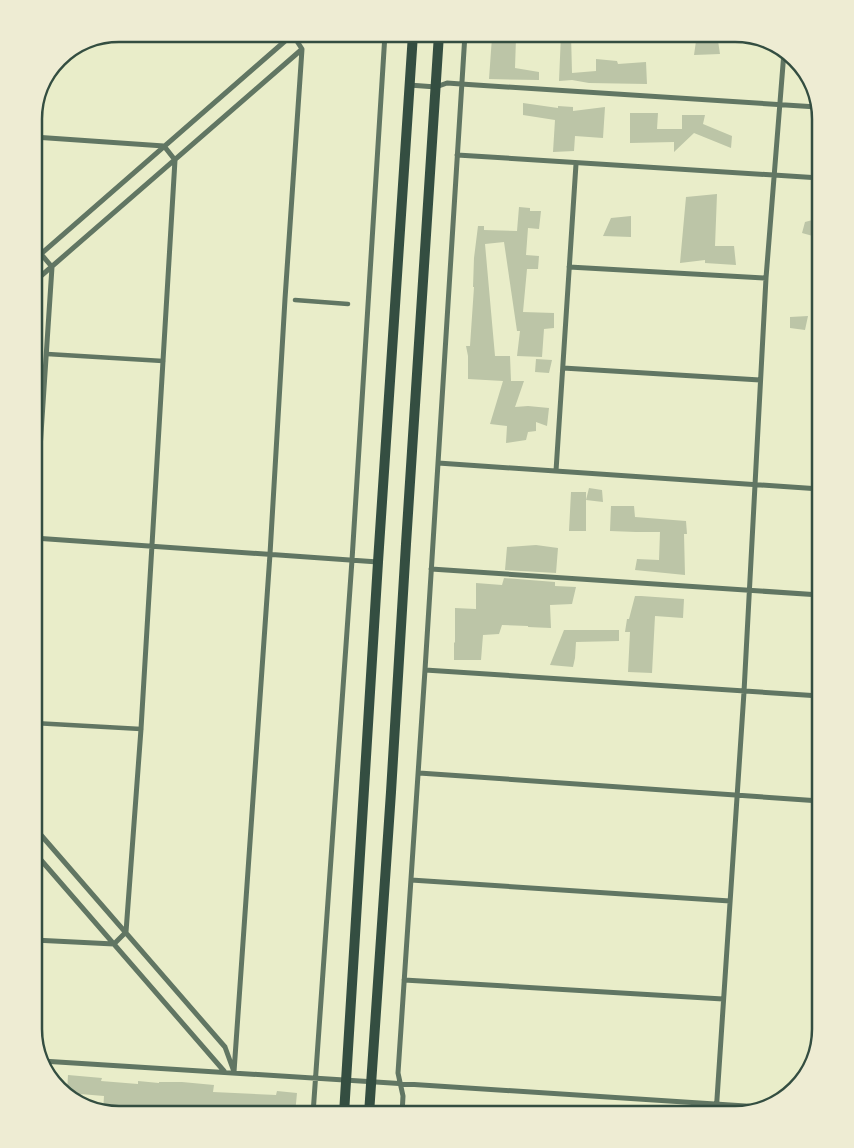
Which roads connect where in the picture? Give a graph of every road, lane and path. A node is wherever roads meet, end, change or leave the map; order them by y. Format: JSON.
{"nodes":[{"id":1,"x":284,"y":42,"type":"edge"},
{"id":2,"x":297,"y":42,"type":"edge"},
{"id":3,"x":384,"y":42,"type":"edge"},
{"id":4,"x":413,"y":42,"type":"edge"},
{"id":5,"x":439,"y":43,"type":"edge"},
{"id":6,"x":464,"y":43,"type":"edge"},
{"id":7,"x":302,"y":50,"type":"junction"},
{"id":8,"x":783,"y":61,"type":"edge"},
{"id":9,"x":462,"y":84,"type":"junction"},
{"id":10,"x":410,"y":85,"type":"junction"},
{"id":11,"x":436,"y":87,"type":"junction"},
{"id":12,"x":780,"y":105,"type":"junction"},
{"id":13,"x":811,"y":107,"type":"edge"},
{"id":14,"x":43,"y":139,"type":"edge"},
{"id":15,"x":164,"y":146,"type":"junction"},
{"id":16,"x":457,"y":155,"type":"junction"},
{"id":17,"x":175,"y":160,"type":"junction"},
{"id":18,"x":576,"y":164,"type":"junction"},
{"id":19,"x":773,"y":175,"type":"junction"},
{"id":20,"x":812,"y":177,"type":"edge"},
{"id":21,"x":43,"y":252,"type":"edge"},
{"id":22,"x":43,"y":256,"type":"edge"},
{"id":23,"x":569,"y":266,"type":"junction"},
{"id":24,"x":52,"y":267,"type":"junction"},
{"id":25,"x":43,"y":275,"type":"edge"},
{"id":26,"x":766,"y":278,"type":"junction"},
{"id":27,"x":294,"y":300,"type":"dead end"},
{"id":28,"x":348,"y":304,"type":"dead end"},
{"id":29,"x":47,"y":354,"type":"junction"},
{"id":30,"x":163,"y":361,"type":"junction"},
{"id":31,"x":563,"y":368,"type":"junction"},
{"id":32,"x":760,"y":380,"type":"junction"},
{"id":33,"x":43,"y":416,"type":"edge"},
{"id":34,"x":438,"y":463,"type":"junction"},
{"id":35,"x":556,"y":471,"type":"junction"},
{"id":36,"x":755,"y":484,"type":"junction"},
{"id":37,"x":812,"y":488,"type":"edge"},
{"id":38,"x":43,"y":540,"type":"edge"},
{"id":39,"x":152,"y":546,"type":"junction"},
{"id":40,"x":270,"y":554,"type":"junction"},
{"id":41,"x":352,"y":560,"type":"junction"},
{"id":42,"x":378,"y":562,"type":"junction"},
{"id":43,"x":431,"y":569,"type":"junction"},
{"id":44,"x":749,"y":590,"type":"junction"},
{"id":45,"x":812,"y":594,"type":"edge"},
{"id":46,"x":425,"y":670,"type":"junction"},
{"id":47,"x":744,"y":692,"type":"junction"},
{"id":48,"x":812,"y":696,"type":"edge"},
{"id":49,"x":42,"y":723,"type":"edge"},
{"id":50,"x":141,"y":729,"type":"junction"},
{"id":51,"x":418,"y":773,"type":"junction"},
{"id":52,"x":736,"y":796,"type":"junction"},
{"id":53,"x":812,"y":801,"type":"edge"},
{"id":54,"x":42,"y":836,"type":"edge"},
{"id":55,"x":42,"y":861,"type":"edge"},
{"id":56,"x":411,"y":880,"type":"junction"},
{"id":57,"x":730,"y":901,"type":"junction"},
{"id":58,"x":126,"y":932,"type":"junction"},
{"id":59,"x":42,"y":940,"type":"edge"},
{"id":60,"x":114,"y":944,"type":"junction"},
{"id":61,"x":404,"y":980,"type":"junction"},
{"id":62,"x":723,"y":999,"type":"junction"},
{"id":63,"x":49,"y":1060,"type":"edge"},
{"id":64,"x":224,"y":1071,"type":"junction"},
{"id":65,"x":234,"y":1072,"type":"junction"},
{"id":66,"x":316,"y":1078,"type":"junction"},
{"id":67,"x":346,"y":1080,"type":"junction"},
{"id":68,"x":371,"y":1082,"type":"junction"},
{"id":69,"x":400,"y":1084,"type":"junction"},
{"id":70,"x":716,"y":1104,"type":"junction"},
{"id":71,"x":314,"y":1106,"type":"edge"},
{"id":72,"x":344,"y":1106,"type":"edge"},
{"id":73,"x":370,"y":1106,"type":"edge"},
{"id":74,"x":402,"y":1106,"type":"edge"},
{"id":75,"x":739,"y":1106,"type":"edge"}],
"edges":[{"from":1,"to":15,"type":"street"},
{"from":2,"to":7,"type":"street"},
{"from":3,"to":41,"type":"street"},
{"from":4,"to":10,"type":"main road"},
{"from":5,"to":11,"type":"main road"},
{"from":6,"to":9,"type":"street"},
{"from":7,"to":17,"type":"street"},
{"from":7,"to":40,"type":"street"},
{"from":8,"to":12,"type":"street"},
{"from":9,"to":11,"type":"street"},
{"from":9,"to":12,"type":"street"},
{"from":9,"to":16,"type":"street"},
{"from":10,"to":11,"type":"street"},
{"from":10,"to":42,"type":"main road"},
{"from":11,"to":68,"type":"main road"},
{"from":12,"to":13,"type":"street"},
{"from":12,"to":19,"type":"street"},
{"from":14,"to":15,"type":"street"},
{"from":15,"to":17,"type":"street"},
{"from":15,"to":21,"type":"street"},
{"from":16,"to":18,"type":"street"},
{"from":16,"to":34,"type":"street"},
{"from":17,"to":24,"type":"street"},
{"from":17,"to":30,"type":"street"},
{"from":18,"to":19,"type":"street"},
{"from":18,"to":23,"type":"street"},
{"from":19,"to":20,"type":"street"},
{"from":19,"to":26,"type":"street"},
{"from":22,"to":24,"type":"street"},
{"from":23,"to":26,"type":"street"},
{"from":23,"to":31,"type":"street"},
{"from":24,"to":25,"type":"street"},
{"from":24,"to":29,"type":"street"},
{"from":26,"to":32,"type":"street"},
{"from":27,"to":28,"type":"street"},
{"from":29,"to":30,"type":"street"},
{"from":29,"to":33,"type":"street"},
{"from":30,"to":39,"type":"street"},
{"from":31,"to":32,"type":"street"},
{"from":31,"to":35,"type":"street"},
{"from":32,"to":36,"type":"street"},
{"from":34,"to":35,"type":"street"},
{"from":34,"to":43,"type":"street"},
{"from":35,"to":36,"type":"street"},
{"from":36,"to":37,"type":"street"},
{"from":36,"to":44,"type":"street"},
{"from":38,"to":39,"type":"street"},
{"from":39,"to":40,"type":"street"},
{"from":39,"to":50,"type":"street"},
{"from":40,"to":41,"type":"street"},
{"from":40,"to":65,"type":"street"},
{"from":41,"to":42,"type":"street"},
{"from":41,"to":66,"type":"street"},
{"from":42,"to":67,"type":"main road"},
{"from":43,"to":44,"type":"street"},
{"from":43,"to":46,"type":"street"},
{"from":44,"to":45,"type":"street"},
{"from":44,"to":47,"type":"street"},
{"from":46,"to":47,"type":"street"},
{"from":46,"to":51,"type":"street"},
{"from":47,"to":48,"type":"street"},
{"from":47,"to":52,"type":"street"},
{"from":49,"to":50,"type":"street"},
{"from":50,"to":58,"type":"street"},
{"from":51,"to":52,"type":"street"},
{"from":51,"to":56,"type":"street"},
{"from":52,"to":53,"type":"street"},
{"from":52,"to":57,"type":"street"},
{"from":54,"to":58,"type":"street"},
{"from":55,"to":60,"type":"street"},
{"from":56,"to":57,"type":"street"},
{"from":56,"to":61,"type":"street"},
{"from":57,"to":62,"type":"street"},
{"from":58,"to":60,"type":"street"},
{"from":58,"to":65,"type":"street"},
{"from":59,"to":60,"type":"street"},
{"from":60,"to":64,"type":"street"},
{"from":61,"to":62,"type":"street"},
{"from":61,"to":69,"type":"street"},
{"from":62,"to":70,"type":"street"},
{"from":63,"to":64,"type":"street"},
{"from":64,"to":65,"type":"street"},
{"from":65,"to":66,"type":"street"},
{"from":66,"to":67,"type":"street"},
{"from":66,"to":71,"type":"street"},
{"from":67,"to":68,"type":"street"},
{"from":67,"to":72,"type":"main road"},
{"from":68,"to":69,"type":"street"},
{"from":68,"to":73,"type":"main road"},
{"from":69,"to":70,"type":"street"},
{"from":69,"to":74,"type":"street"},
{"from":70,"to":75,"type":"street"}]}
